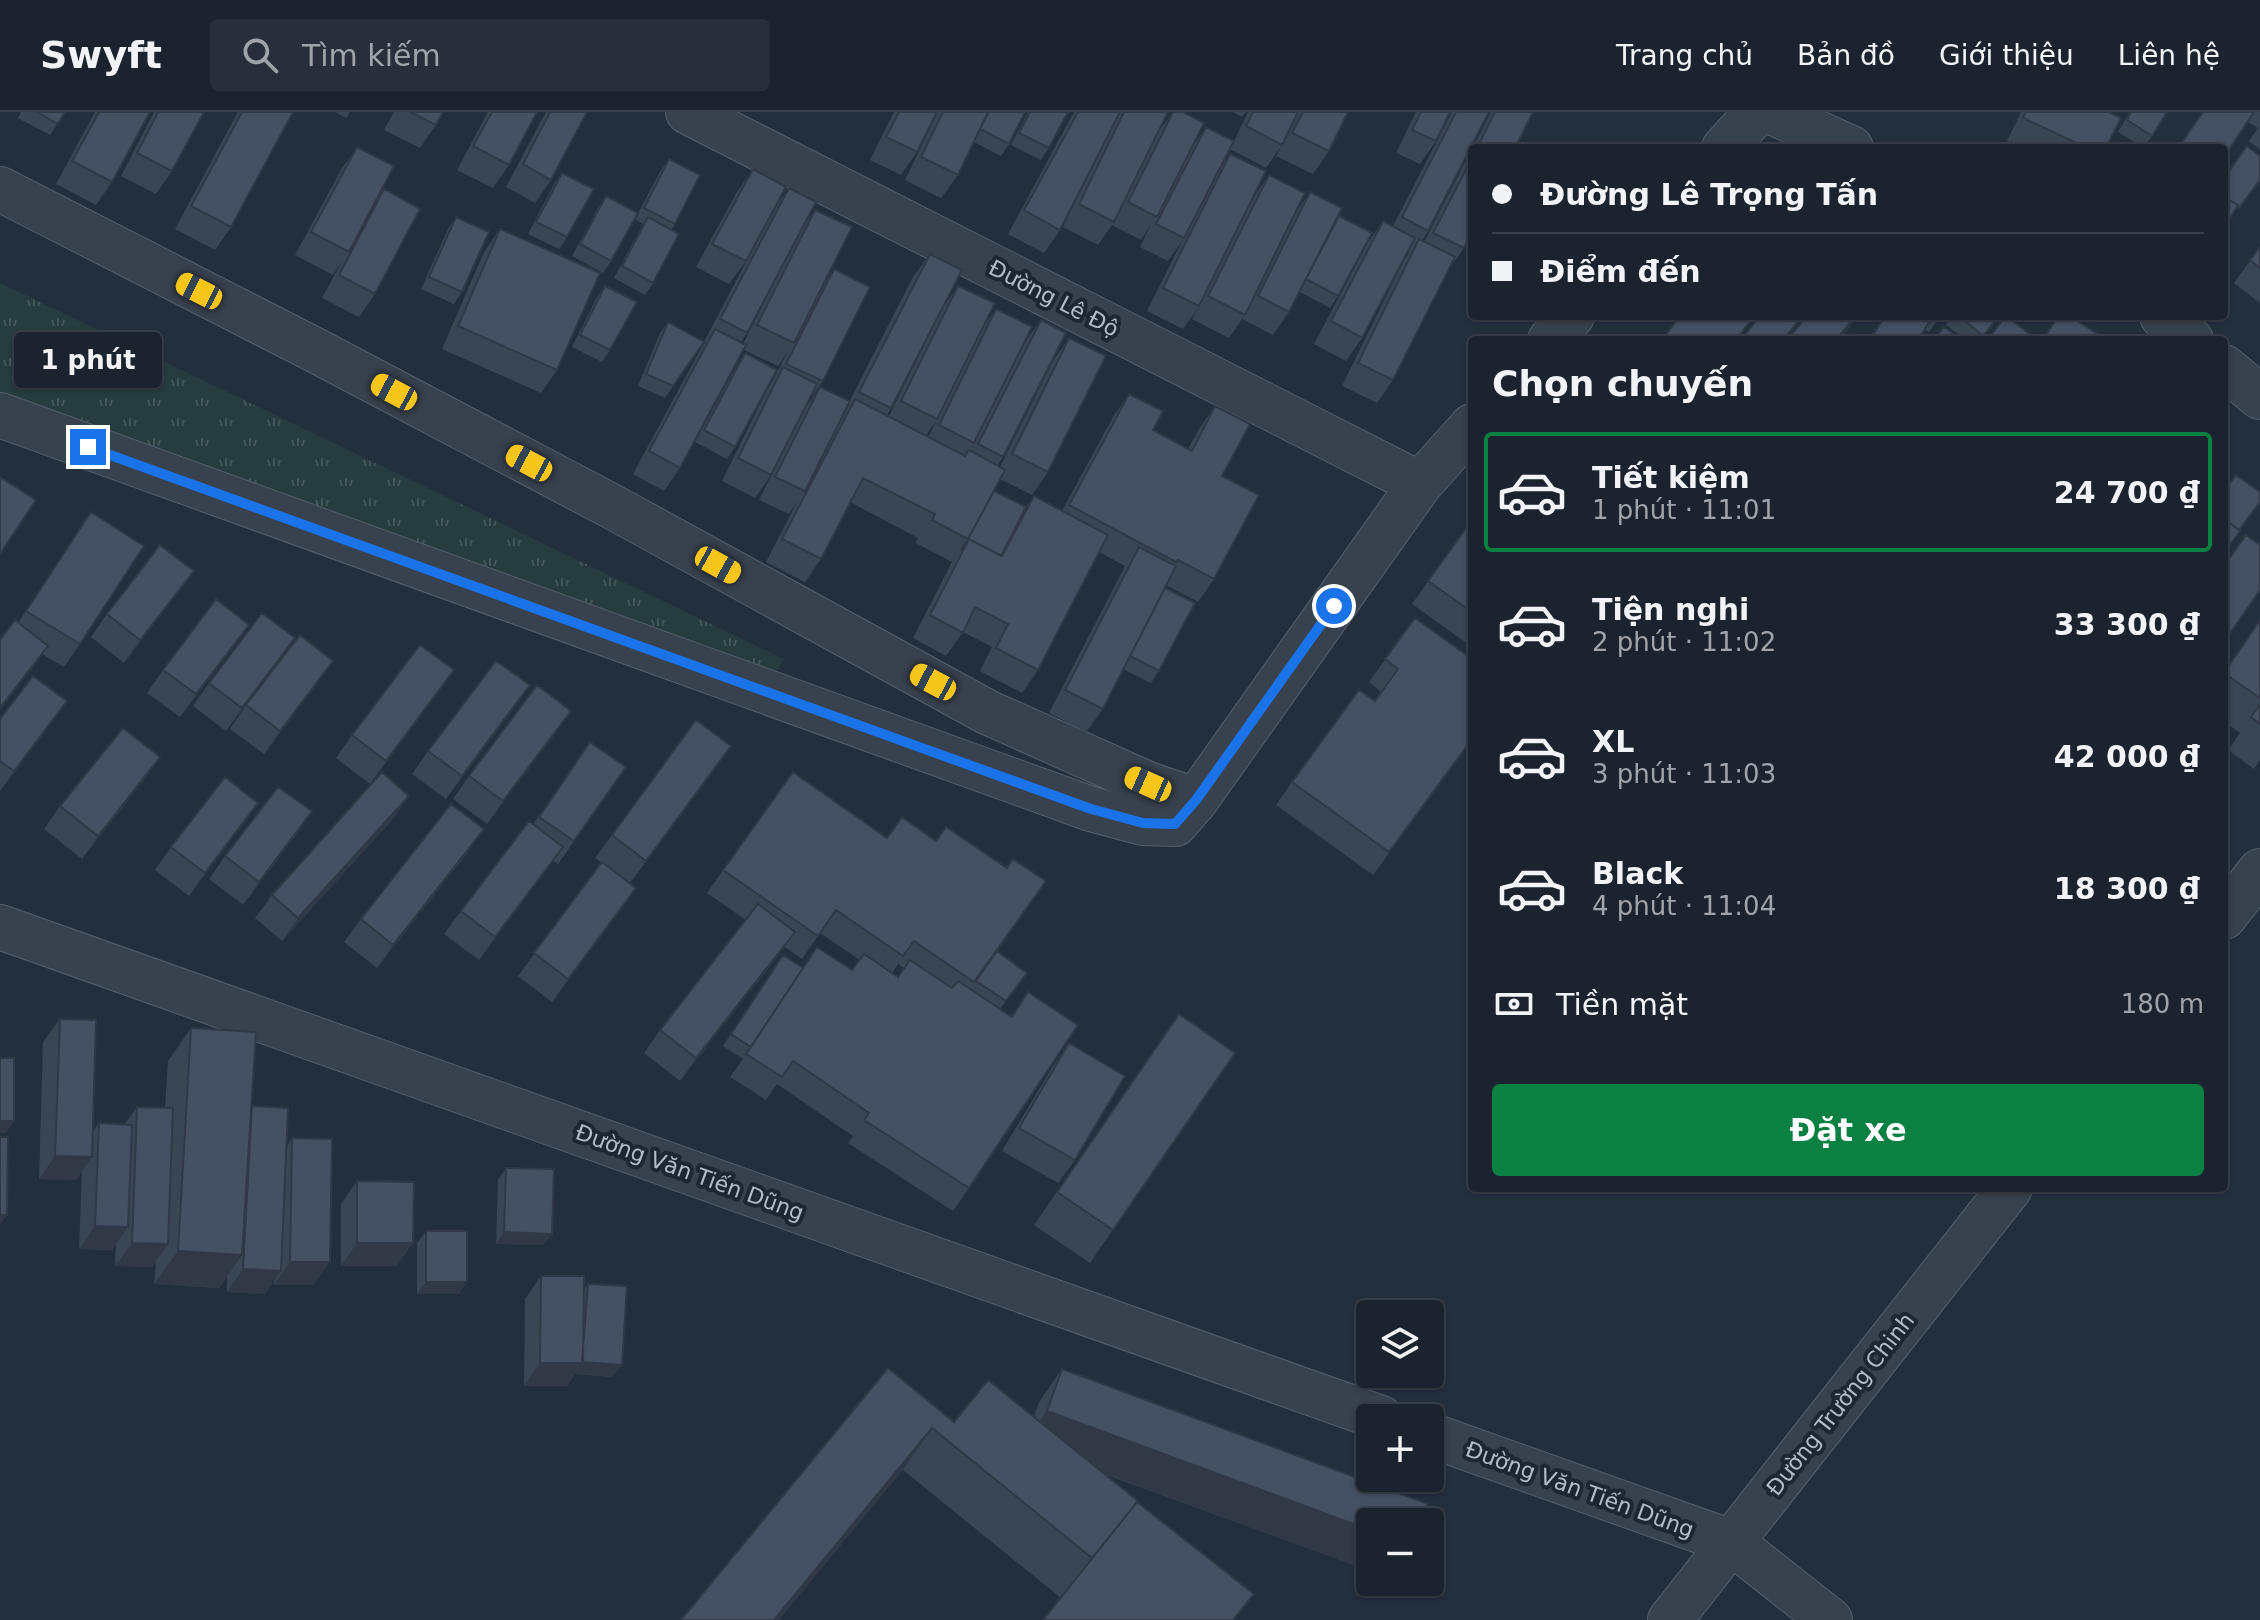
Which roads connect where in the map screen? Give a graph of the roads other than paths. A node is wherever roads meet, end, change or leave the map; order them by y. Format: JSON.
{"nodes":[{"id":1,"x":688,"y":112,"type":"edge"},
{"id":2,"x":1757,"y":112,"type":"edge"},
{"id":3,"x":1772,"y":112,"type":"edge"},
{"id":4,"x":1728,"y":144,"type":"edge"},
{"id":5,"x":1842,"y":144,"type":"edge"},
{"id":6,"x":0,"y":189,"type":"edge"},
{"id":7,"x":1568,"y":320,"type":"edge"},
{"id":8,"x":2167,"y":320,"type":"edge"},
{"id":9,"x":1554,"y":336,"type":"edge"},
{"id":10,"x":2186,"y":336,"type":"edge"},
{"id":11,"x":2228,"y":370,"type":"edge"},
{"id":12,"x":2260,"y":397,"type":"edge"},
{"id":13,"x":0,"y":415,"type":"edge"},
{"id":14,"x":1468,"y":430,"type":"edge"},
{"id":15,"x":1420,"y":484,"type":"junction"},
{"id":16,"x":1196,"y":800,"type":"junction"},
{"id":17,"x":2260,"y":871,"type":"edge"},
{"id":18,"x":2228,"y":912,"type":"edge"},
{"id":19,"x":0,"y":927,"type":"edge"},
{"id":20,"x":2007,"y":1192,"type":"edge"},
{"id":21,"x":1356,"y":1409,"type":"edge"},
{"id":22,"x":1444,"y":1440,"type":"edge"},
{"id":23,"x":1731,"y":1542,"type":"junction"},
{"id":24,"x":1670,"y":1620,"type":"edge"},
{"id":25,"x":1830,"y":1620,"type":"edge"}],
"edges":[{"from":1,"to":15,"type":"street","name":"Đường Lê Độ"},
{"from":2,"to":4,"type":"street"},
{"from":3,"to":5,"type":"street"},
{"from":6,"to":16,"type":"street"},
{"from":7,"to":9,"type":"street"},
{"from":8,"to":10,"type":"street"},
{"from":11,"to":12,"type":"street"},
{"from":13,"to":16,"type":"street"},
{"from":14,"to":15,"type":"street"},
{"from":15,"to":16,"type":"street"},
{"from":17,"to":18,"type":"street"},
{"from":19,"to":21,"type":"street","name":"Đường Văn Tiến Dũng"},
{"from":20,"to":23,"type":"street","name":"Đường Trường Chinh"},
{"from":22,"to":23,"type":"street","name":"Đường Văn Tiến Dũng"},
{"from":23,"to":24,"type":"street","name":"Đường Trường Chinh"},
{"from":23,"to":25,"type":"street","name":"Đường Văn Tiến Dũng"}]}
